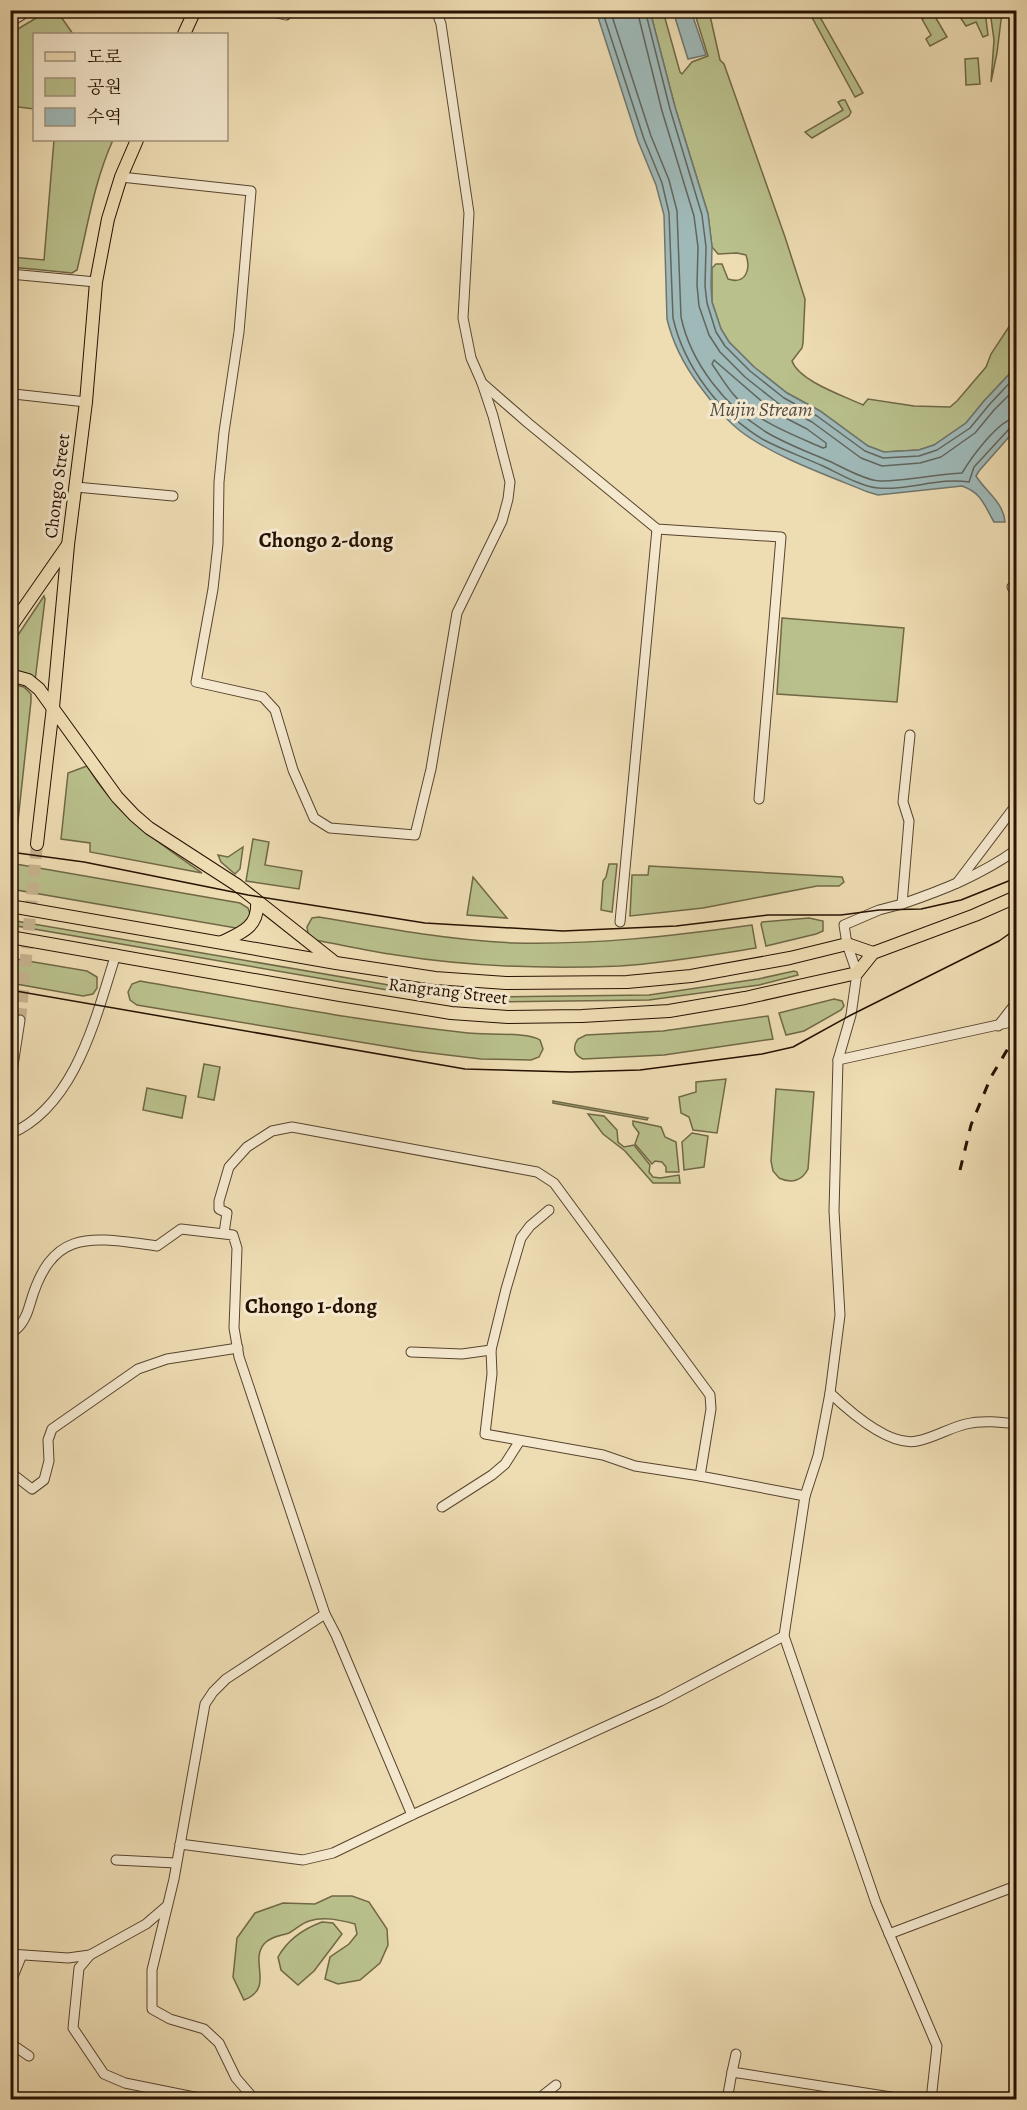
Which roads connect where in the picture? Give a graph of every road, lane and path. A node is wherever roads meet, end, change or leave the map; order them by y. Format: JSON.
{"nodes":[{"id":1,"x":30,"y":10,"type":"edge"},
{"id":2,"x":195,"y":10,"type":"edge"},
{"id":3,"x":263,"y":10,"type":"edge"},
{"id":4,"x":436,"y":10,"type":"edge"},
{"id":5,"x":285,"y":15,"type":"dead end"},
{"id":6,"x":10,"y":22,"type":"edge"},
{"id":7,"x":184,"y":33,"type":"edge"},
{"id":8,"x":137,"y":141,"type":"edge"},
{"id":9,"x":121,"y":177,"type":"junction"},
{"id":10,"x":10,"y":274,"type":"edge"},
{"id":11,"x":96,"y":282,"type":"junction"},
{"id":12,"x":482,"y":382,"type":"junction"},
{"id":13,"x":10,"y":391,"type":"edge"},
{"id":14,"x":86,"y":402,"type":"junction"},
{"id":15,"x":76,"y":487,"type":"junction"},
{"id":16,"x":173,"y":496,"type":"dead end"},
{"id":17,"x":657,"y":529,"type":"junction"},
{"id":18,"x":68,"y":545,"type":"junction"},
{"id":19,"x":10,"y":628,"type":"edge"},
{"id":20,"x":10,"y":675,"type":"edge"},
{"id":21,"x":53,"y":707,"type":"junction"},
{"id":22,"x":910,"y":735,"type":"dead end"},
{"id":23,"x":759,"y":799,"type":"dead end"},
{"id":24,"x":1017,"y":805,"type":"edge"},
{"id":25,"x":37,"y":844,"type":"tunnel mouth"},
{"id":26,"x":1017,"y":850,"type":"edge"},
{"id":27,"x":956,"y":885,"type":"junction"},
{"id":28,"x":1017,"y":897,"type":"edge"},
{"id":29,"x":257,"y":902,"type":"junction"},
{"id":30,"x":902,"y":904,"type":"junction"},
{"id":31,"x":10,"y":906,"type":"edge"},
{"id":32,"x":620,"y":922,"type":"dead end"},
{"id":33,"x":10,"y":937,"type":"edge"},
{"id":34,"x":222,"y":942,"type":"junction"},
{"id":35,"x":847,"y":944,"type":"junction"},
{"id":36,"x":873,"y":953,"type":"junction"},
{"id":37,"x":116,"y":954,"type":"junction"},
{"id":38,"x":336,"y":963,"type":"junction"},
{"id":39,"x":857,"y":973,"type":"junction"},
{"id":40,"x":1017,"y":1003,"type":"edge"},
{"id":41,"x":20,"y":1020,"type":"tunnel mouth"},
{"id":42,"x":1017,"y":1021,"type":"edge"},
{"id":43,"x":998,"y":1026,"type":"junction"},
{"id":44,"x":838,"y":1060,"type":"junction"},
{"id":45,"x":10,"y":1085,"type":"edge"},
{"id":46,"x":10,"y":1134,"type":"edge"},
{"id":47,"x":549,"y":1210,"type":"dead end"},
{"id":48,"x":224,"y":1233,"type":"junction"},
{"id":49,"x":10,"y":1333,"type":"edge"},
{"id":50,"x":238,"y":1348,"type":"junction"},
{"id":51,"x":491,"y":1350,"type":"junction"},
{"id":52,"x":411,"y":1353,"type":"dead end"},
{"id":53,"x":830,"y":1393,"type":"junction"},
{"id":54,"x":1017,"y":1424,"type":"edge"},
{"id":55,"x":519,"y":1442,"type":"junction"},
{"id":56,"x":10,"y":1472,"type":"edge"},
{"id":57,"x":700,"y":1476,"type":"junction"},
{"id":58,"x":805,"y":1496,"type":"junction"},
{"id":59,"x":442,"y":1507,"type":"dead end"},
{"id":60,"x":325,"y":1614,"type":"junction"},
{"id":61,"x":784,"y":1636,"type":"junction"},
{"id":62,"x":412,"y":1815,"type":"junction"},
{"id":63,"x":180,"y":1844,"type":"junction"},
{"id":64,"x":116,"y":1860,"type":"dead end"},
{"id":65,"x":176,"y":1863,"type":"junction"},
{"id":66,"x":1017,"y":1886,"type":"edge"},
{"id":67,"x":167,"y":1906,"type":"junction"},
{"id":68,"x":889,"y":1934,"type":"junction"},
{"id":69,"x":16,"y":1955,"type":"edge"},
{"id":70,"x":90,"y":1955,"type":"junction"},
{"id":71,"x":10,"y":1984,"type":"edge"},
{"id":72,"x":10,"y":2043,"type":"edge"},
{"id":73,"x":736,"y":2054,"type":"dead end"},
{"id":74,"x":29,"y":2056,"type":"dead end"},
{"id":75,"x":732,"y":2072,"type":"junction"},
{"id":76,"x":556,"y":2085,"type":"dead end"},
{"id":77,"x":209,"y":2100,"type":"edge"},
{"id":78,"x":255,"y":2100,"type":"edge"},
{"id":79,"x":541,"y":2100,"type":"edge"},
{"id":80,"x":728,"y":2100,"type":"edge"},
{"id":81,"x":910,"y":2100,"type":"edge"},
{"id":82,"x":932,"y":2100,"type":"edge"}],
"edges":[{"from":1,"to":6,"type":"street"},
{"from":2,"to":7,"type":"main road"},
{"from":3,"to":5,"type":"street"},
{"from":4,"to":12,"type":"street"},
{"from":8,"to":9,"type":"main road","name":"Chongo Street"},
{"from":9,"to":11,"type":"main road","name":"Chongo Street"},
{"from":9,"to":12,"type":"street"},
{"from":10,"to":11,"type":"street"},
{"from":11,"to":14,"type":"main road","name":"Chongo Street"},
{"from":12,"to":17,"type":"street"},
{"from":13,"to":14,"type":"street"},
{"from":14,"to":15,"type":"main road","name":"Chongo Street"},
{"from":15,"to":16,"type":"street"},
{"from":15,"to":18,"type":"main road","name":"Chongo Street"},
{"from":17,"to":23,"type":"street"},
{"from":17,"to":32,"type":"street"},
{"from":18,"to":19,"type":"main road"},
{"from":18,"to":21,"type":"main road","name":"Chongo Street"},
{"from":20,"to":21,"type":"main road"},
{"from":21,"to":25,"type":"main road","name":"Chongo Street"},
{"from":21,"to":29,"type":"main road"},
{"from":22,"to":30,"type":"street"},
{"from":24,"to":27,"type":"street"},
{"from":26,"to":27,"type":"street"},
{"from":27,"to":30,"type":"street"},
{"from":28,"to":36,"type":"main road"},
{"from":29,"to":34,"type":"main road"},
{"from":29,"to":38,"type":"main road"},
{"from":30,"to":35,"type":"street"},
{"from":31,"to":34,"type":"main road","name":"Rangrang Street"},
{"from":33,"to":37,"type":"main road","name":"Rangrang Street"},
{"from":34,"to":38,"type":"main road","name":"Rangrang Street"},
{"from":35,"to":36,"type":"main road"},
{"from":35,"to":38,"type":"main road","name":"Rangrang Street"},
{"from":35,"to":39,"type":"street"},
{"from":36,"to":39,"type":"main road"},
{"from":37,"to":39,"type":"main road","name":"Rangrang Street"},
{"from":37,"to":46,"type":"street"},
{"from":39,"to":44,"type":"street"},
{"from":40,"to":43,"type":"street"},
{"from":41,"to":45,"type":"street"},
{"from":42,"to":43,"type":"street"},
{"from":43,"to":44,"type":"street"},
{"from":44,"to":53,"type":"street"},
{"from":47,"to":51,"type":"street"},
{"from":48,"to":49,"type":"street"},
{"from":48,"to":50,"type":"street"},
{"from":48,"to":57,"type":"street"},
{"from":50,"to":56,"type":"street"},
{"from":50,"to":60,"type":"street"},
{"from":51,"to":52,"type":"street"},
{"from":51,"to":55,"type":"street"},
{"from":53,"to":54,"type":"street"},
{"from":53,"to":58,"type":"street"},
{"from":55,"to":57,"type":"street"},
{"from":55,"to":59,"type":"street"},
{"from":57,"to":58,"type":"street"},
{"from":58,"to":61,"type":"street"},
{"from":60,"to":62,"type":"street"},
{"from":60,"to":63,"type":"street"},
{"from":61,"to":62,"type":"street"},
{"from":61,"to":68,"type":"street"},
{"from":62,"to":63,"type":"street"},
{"from":63,"to":65,"type":"street"},
{"from":64,"to":65,"type":"street"},
{"from":65,"to":67,"type":"street"},
{"from":66,"to":68,"type":"street"},
{"from":67,"to":70,"type":"street"},
{"from":67,"to":78,"type":"street"},
{"from":68,"to":82,"type":"street"},
{"from":69,"to":70,"type":"street"},
{"from":69,"to":71,"type":"street"},
{"from":70,"to":77,"type":"street"},
{"from":72,"to":74,"type":"street"},
{"from":73,"to":75,"type":"street"},
{"from":75,"to":80,"type":"street"},
{"from":75,"to":81,"type":"street"},
{"from":76,"to":79,"type":"street"}]}
